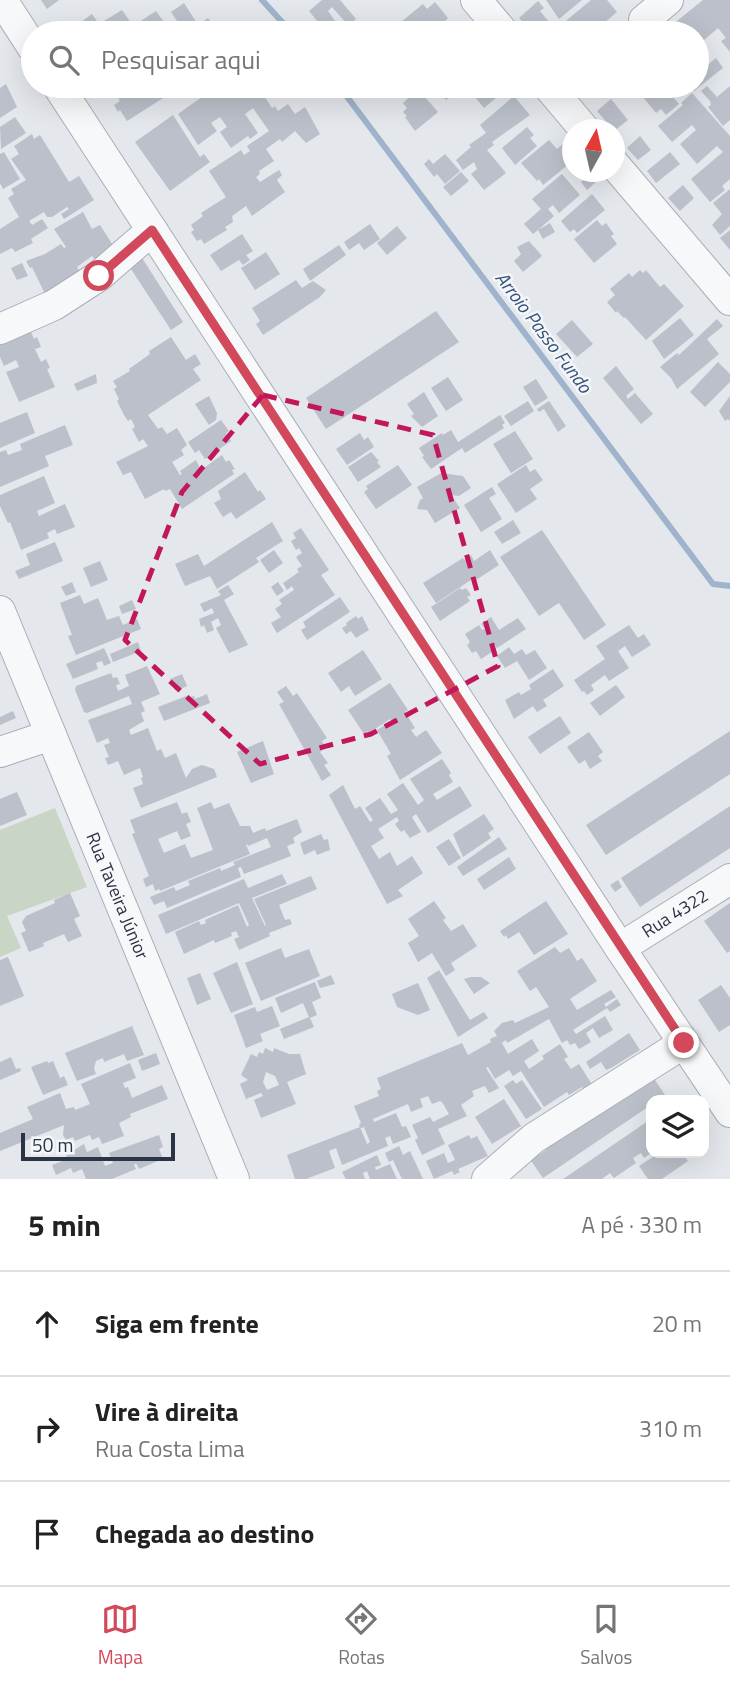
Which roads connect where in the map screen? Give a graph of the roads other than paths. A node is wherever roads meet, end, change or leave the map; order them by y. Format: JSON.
{"nodes":[{"id":1,"x":2,"y":0,"type":"edge"},
{"id":2,"x":476,"y":0,"type":"edge"},
{"id":3,"x":668,"y":0,"type":"edge"},
{"id":4,"x":644,"y":20,"type":"dead end"},
{"id":5,"x":494,"y":21,"type":"edge"},
{"id":6,"x":21,"y":29,"type":"edge"},
{"id":7,"x":66,"y":98,"type":"edge"},
{"id":8,"x":558,"y":98,"type":"edge"},
{"id":9,"x":576,"y":119,"type":"edge"},
{"id":10,"x":625,"y":177,"type":"edge"},
{"id":11,"x":152,"y":230,"type":"junction"},
{"id":12,"x":730,"y":300,"type":"edge"},
{"id":13,"x":0,"y":329,"type":"edge"},
{"id":14,"x":0,"y":611,"type":"edge"},
{"id":15,"x":51,"y":735,"type":"junction"},
{"id":16,"x":0,"y":752,"type":"edge"},
{"id":17,"x":730,"y":879,"type":"edge"},
{"id":18,"x":620,"y":948,"type":"junction"},
{"id":19,"x":684,"y":1043,"type":"junction"},
{"id":20,"x":726,"y":1096,"type":"edge"},
{"id":21,"x":234,"y":1179,"type":"edge"},
{"id":22,"x":487,"y":1179,"type":"edge"}],
"edges":[{"from":1,"to":6,"type":"street"},
{"from":2,"to":5,"type":"street"},
{"from":3,"to":4,"type":"street"},
{"from":7,"to":11,"type":"street"},
{"from":8,"to":9,"type":"street"},
{"from":10,"to":12,"type":"street"},
{"from":11,"to":13,"type":"street"},
{"from":11,"to":18,"type":"street"},
{"from":14,"to":15,"type":"street","name":"Rua Taveira Júnior"},
{"from":15,"to":16,"type":"street"},
{"from":15,"to":21,"type":"street","name":"Rua Taveira Júnior"},
{"from":17,"to":18,"type":"street","name":"Rua 4322"},
{"from":18,"to":19,"type":"street"},
{"from":19,"to":20,"type":"street"},
{"from":19,"to":22,"type":"street"}]}
